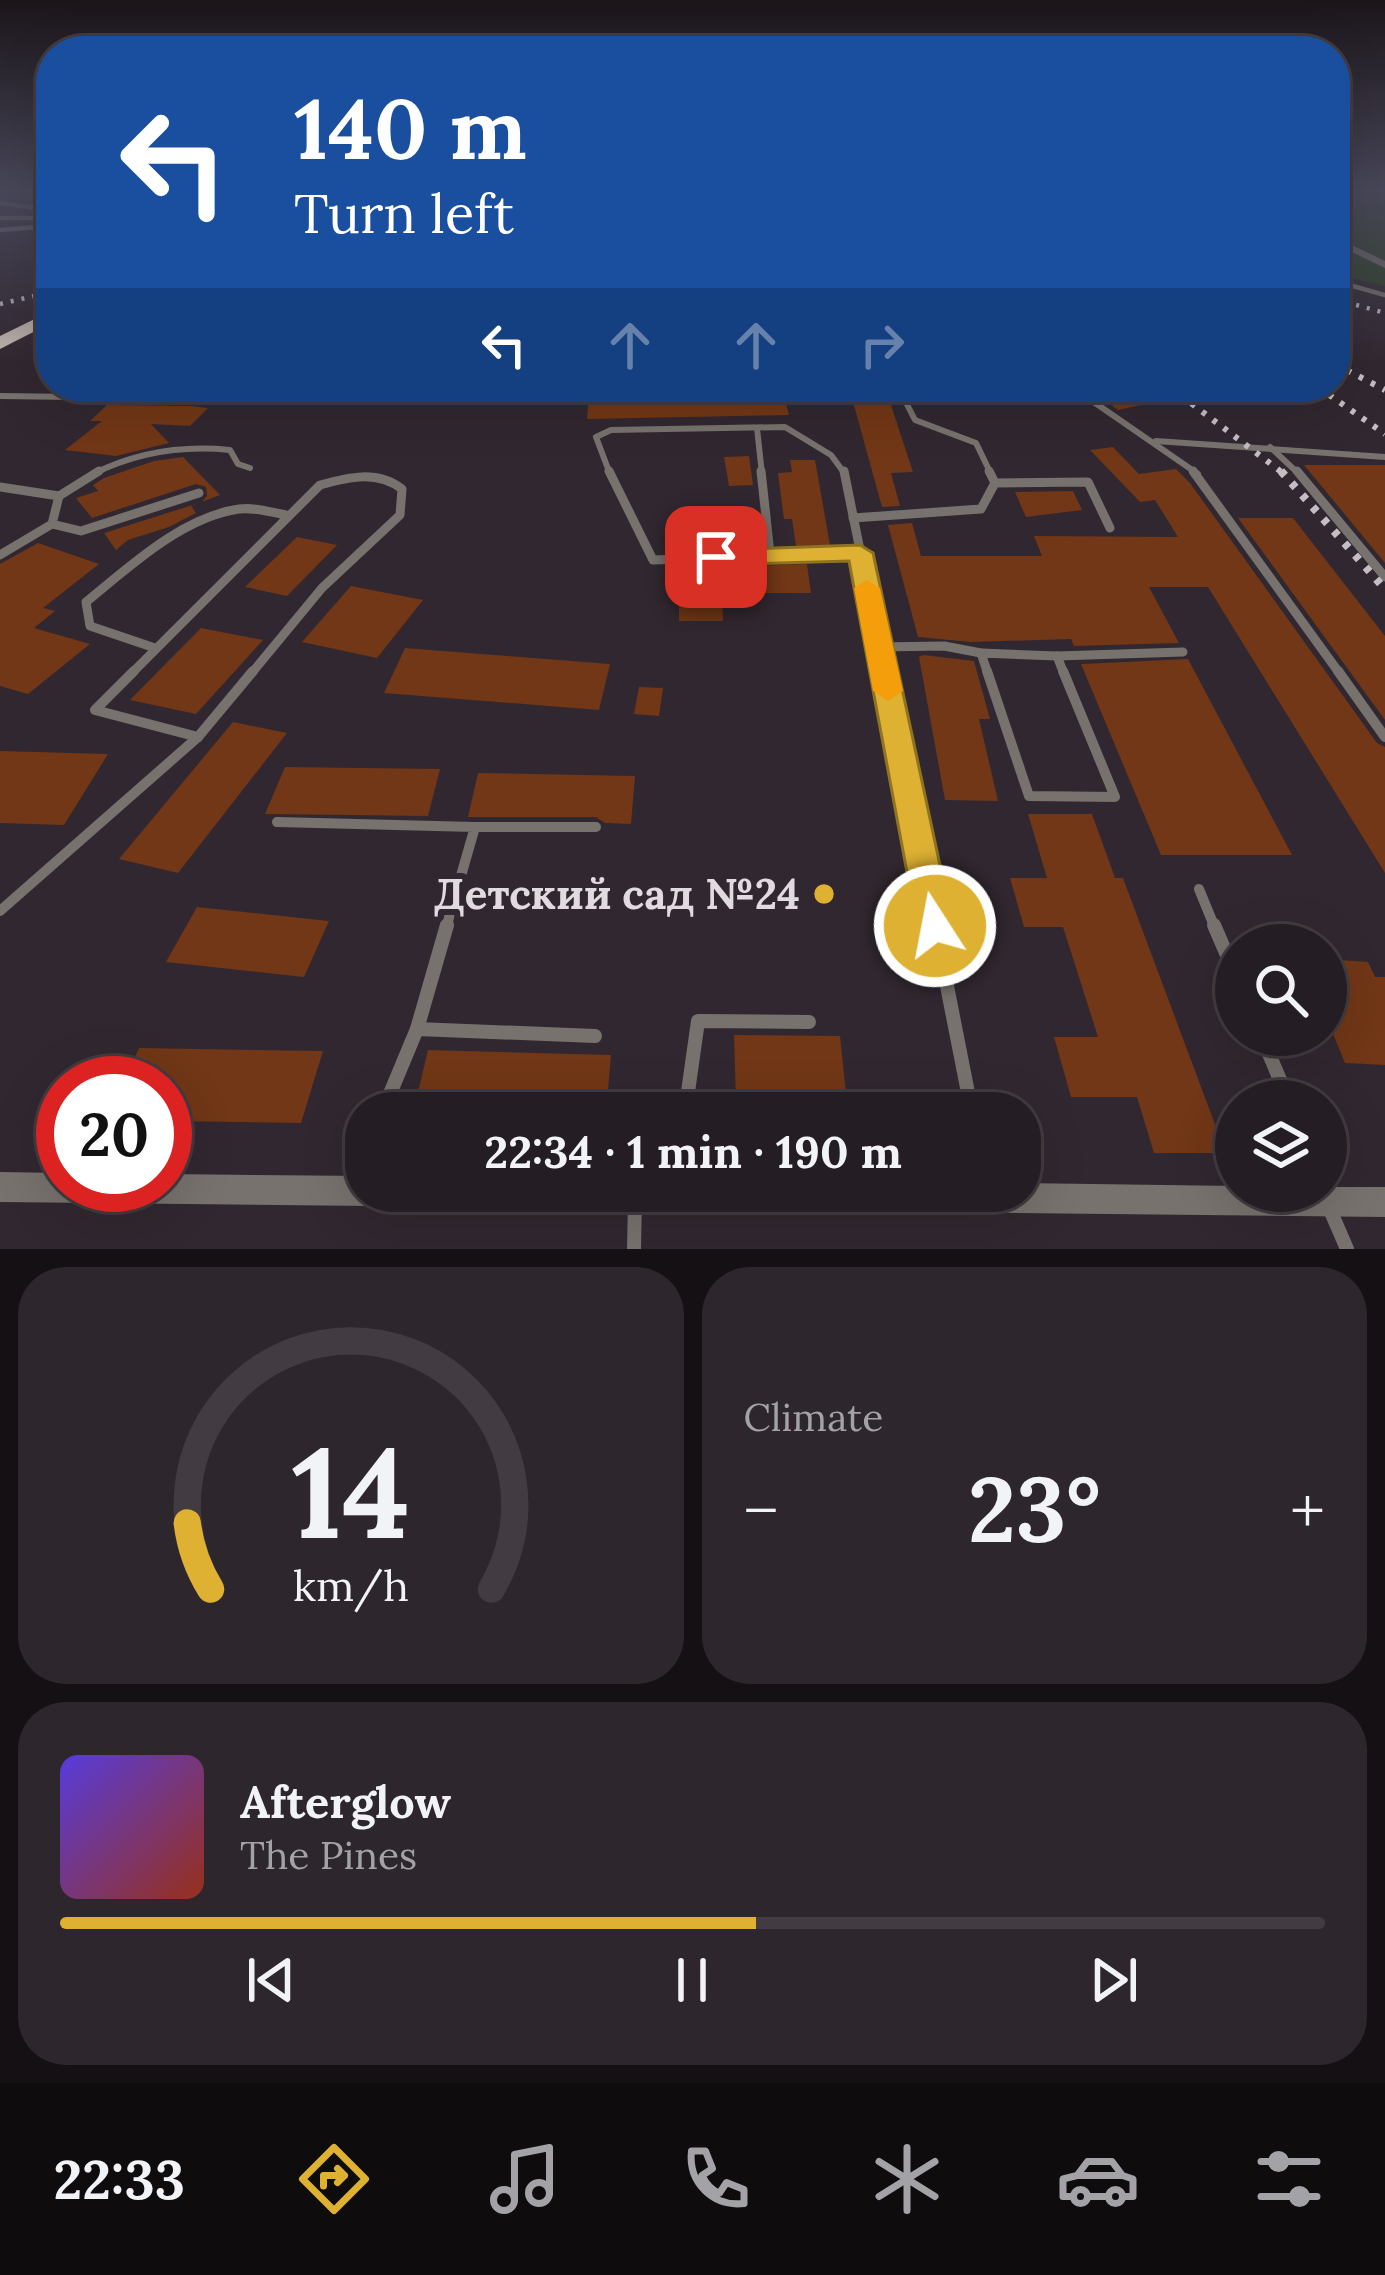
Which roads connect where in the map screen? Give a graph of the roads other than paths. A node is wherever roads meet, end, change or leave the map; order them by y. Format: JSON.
{"nodes":[{"id":1,"x":1354,"y":249,"type":"edge"},
{"id":2,"x":1385,"y":265,"type":"edge"},
{"id":3,"x":1350,"y":286,"type":"edge"},
{"id":4,"x":1385,"y":296,"type":"edge"},
{"id":5,"x":36,"y":324,"type":"edge"},
{"id":6,"x":0,"y":343,"type":"edge"},
{"id":7,"x":0,"y":396,"type":"edge"},
{"id":8,"x":36,"y":396,"type":"edge"},
{"id":9,"x":906,"y":402,"type":"edge"},
{"id":10,"x":1094,"y":402,"type":"edge"},
{"id":11,"x":757,"y":428,"type":"junction"},
{"id":12,"x":1150,"y":441,"type":"junction"},
{"id":13,"x":1270,"y":447,"type":"junction"},
{"id":14,"x":1385,"y":458,"type":"edge"},
{"id":15,"x":250,"y":468,"type":"dead end"},
{"id":16,"x":995,"y":483,"type":"junction"},
{"id":17,"x":0,"y":487,"type":"edge"},
{"id":18,"x":199,"y":493,"type":"dead end"},
{"id":19,"x":59,"y":496,"type":"junction"},
{"id":20,"x":286,"y":515,"type":"junction"},
{"id":21,"x":853,"y":518,"type":"junction"},
{"id":22,"x":52,"y":524,"type":"junction"},
{"id":23,"x":1110,"y":528,"type":"dead end"},
{"id":24,"x":860,"y":553,"type":"junction"},
{"id":25,"x":770,"y":554,"type":"junction"},
{"id":26,"x":0,"y":555,"type":"edge"},
{"id":27,"x":1385,"y":577,"type":"edge"},
{"id":28,"x":879,"y":647,"type":"junction"},
{"id":29,"x":155,"y":648,"type":"junction"},
{"id":30,"x":1184,"y":652,"type":"dead end"},
{"id":31,"x":980,"y":653,"type":"junction"},
{"id":32,"x":1057,"y":656,"type":"junction"},
{"id":33,"x":198,"y":737,"type":"junction"},
{"id":34,"x":1385,"y":737,"type":"edge"},
{"id":35,"x":277,"y":822,"type":"dead end"},
{"id":36,"x":596,"y":826,"type":"dead end"},
{"id":37,"x":475,"y":827,"type":"junction"},
{"id":38,"x":1199,"y":890,"type":"dead end"},
{"id":39,"x":0,"y":911,"type":"edge"},
{"id":40,"x":1215,"y":927,"type":"edge"},
{"id":41,"x":809,"y":1022,"type":"dead end"},
{"id":42,"x":416,"y":1029,"type":"junction"},
{"id":43,"x":595,"y":1036,"type":"dead end"},
{"id":44,"x":390,"y":1092,"type":"edge"},
{"id":45,"x":688,"y":1092,"type":"edge"},
{"id":46,"x":968,"y":1092,"type":"edge"},
{"id":47,"x":0,"y":1187,"type":"edge"},
{"id":48,"x":345,"y":1191,"type":"edge"},
{"id":49,"x":1041,"y":1195,"type":"edge"},
{"id":50,"x":1215,"y":1196,"type":"edge"},
{"id":51,"x":1347,"y":1198,"type":"edge"},
{"id":52,"x":1385,"y":1202,"type":"edge"},
{"id":53,"x":635,"y":1212,"type":"edge"},
{"id":54,"x":1331,"y":1212,"type":"edge"},
{"id":55,"x":634,"y":1249,"type":"edge"},
{"id":56,"x":1347,"y":1249,"type":"edge"}],
"edges":[{"from":1,"to":2,"type":"street"},
{"from":3,"to":4,"type":"lane"},
{"from":5,"to":6,"type":"main road"},
{"from":7,"to":8,"type":"lane"},
{"from":9,"to":16,"type":"lane"},
{"from":10,"to":12,"type":"lane"},
{"from":11,"to":21,"type":"lane"},
{"from":11,"to":25,"type":"lane"},
{"from":11,"to":25,"type":"lane"},
{"from":12,"to":13,"type":"lane"},
{"from":12,"to":34,"type":"lane"},
{"from":13,"to":14,"type":"lane"},
{"from":13,"to":27,"type":"lane"},
{"from":15,"to":19,"type":"lane"},
{"from":16,"to":21,"type":"lane"},
{"from":16,"to":23,"type":"lane"},
{"from":17,"to":19,"type":"lane"},
{"from":18,"to":22,"type":"lane"},
{"from":19,"to":22,"type":"lane"},
{"from":20,"to":29,"type":"lane"},
{"from":20,"to":29,"type":"lane"},
{"from":20,"to":33,"type":"lane"},
{"from":21,"to":24,"type":"lane"},
{"from":22,"to":26,"type":"lane"},
{"from":24,"to":25,"type":"lane"},
{"from":24,"to":28,"type":"lane"},
{"from":28,"to":31,"type":"lane"},
{"from":28,"to":46,"type":"lane"},
{"from":29,"to":33,"type":"lane"},
{"from":30,"to":32,"type":"lane"},
{"from":31,"to":32,"type":"lane"},
{"from":31,"to":32,"type":"lane"},
{"from":33,"to":39,"type":"lane"},
{"from":35,"to":37,"type":"lane"},
{"from":36,"to":37,"type":"lane"},
{"from":37,"to":42,"type":"lane"},
{"from":38,"to":40,"type":"lane"},
{"from":41,"to":45,"type":"lane"},
{"from":42,"to":43,"type":"lane"},
{"from":42,"to":44,"type":"lane"},
{"from":47,"to":48,"type":"street"},
{"from":49,"to":50,"type":"street"},
{"from":51,"to":52,"type":"street"},
{"from":53,"to":55,"type":"lane"},
{"from":54,"to":56,"type":"lane"}]}
